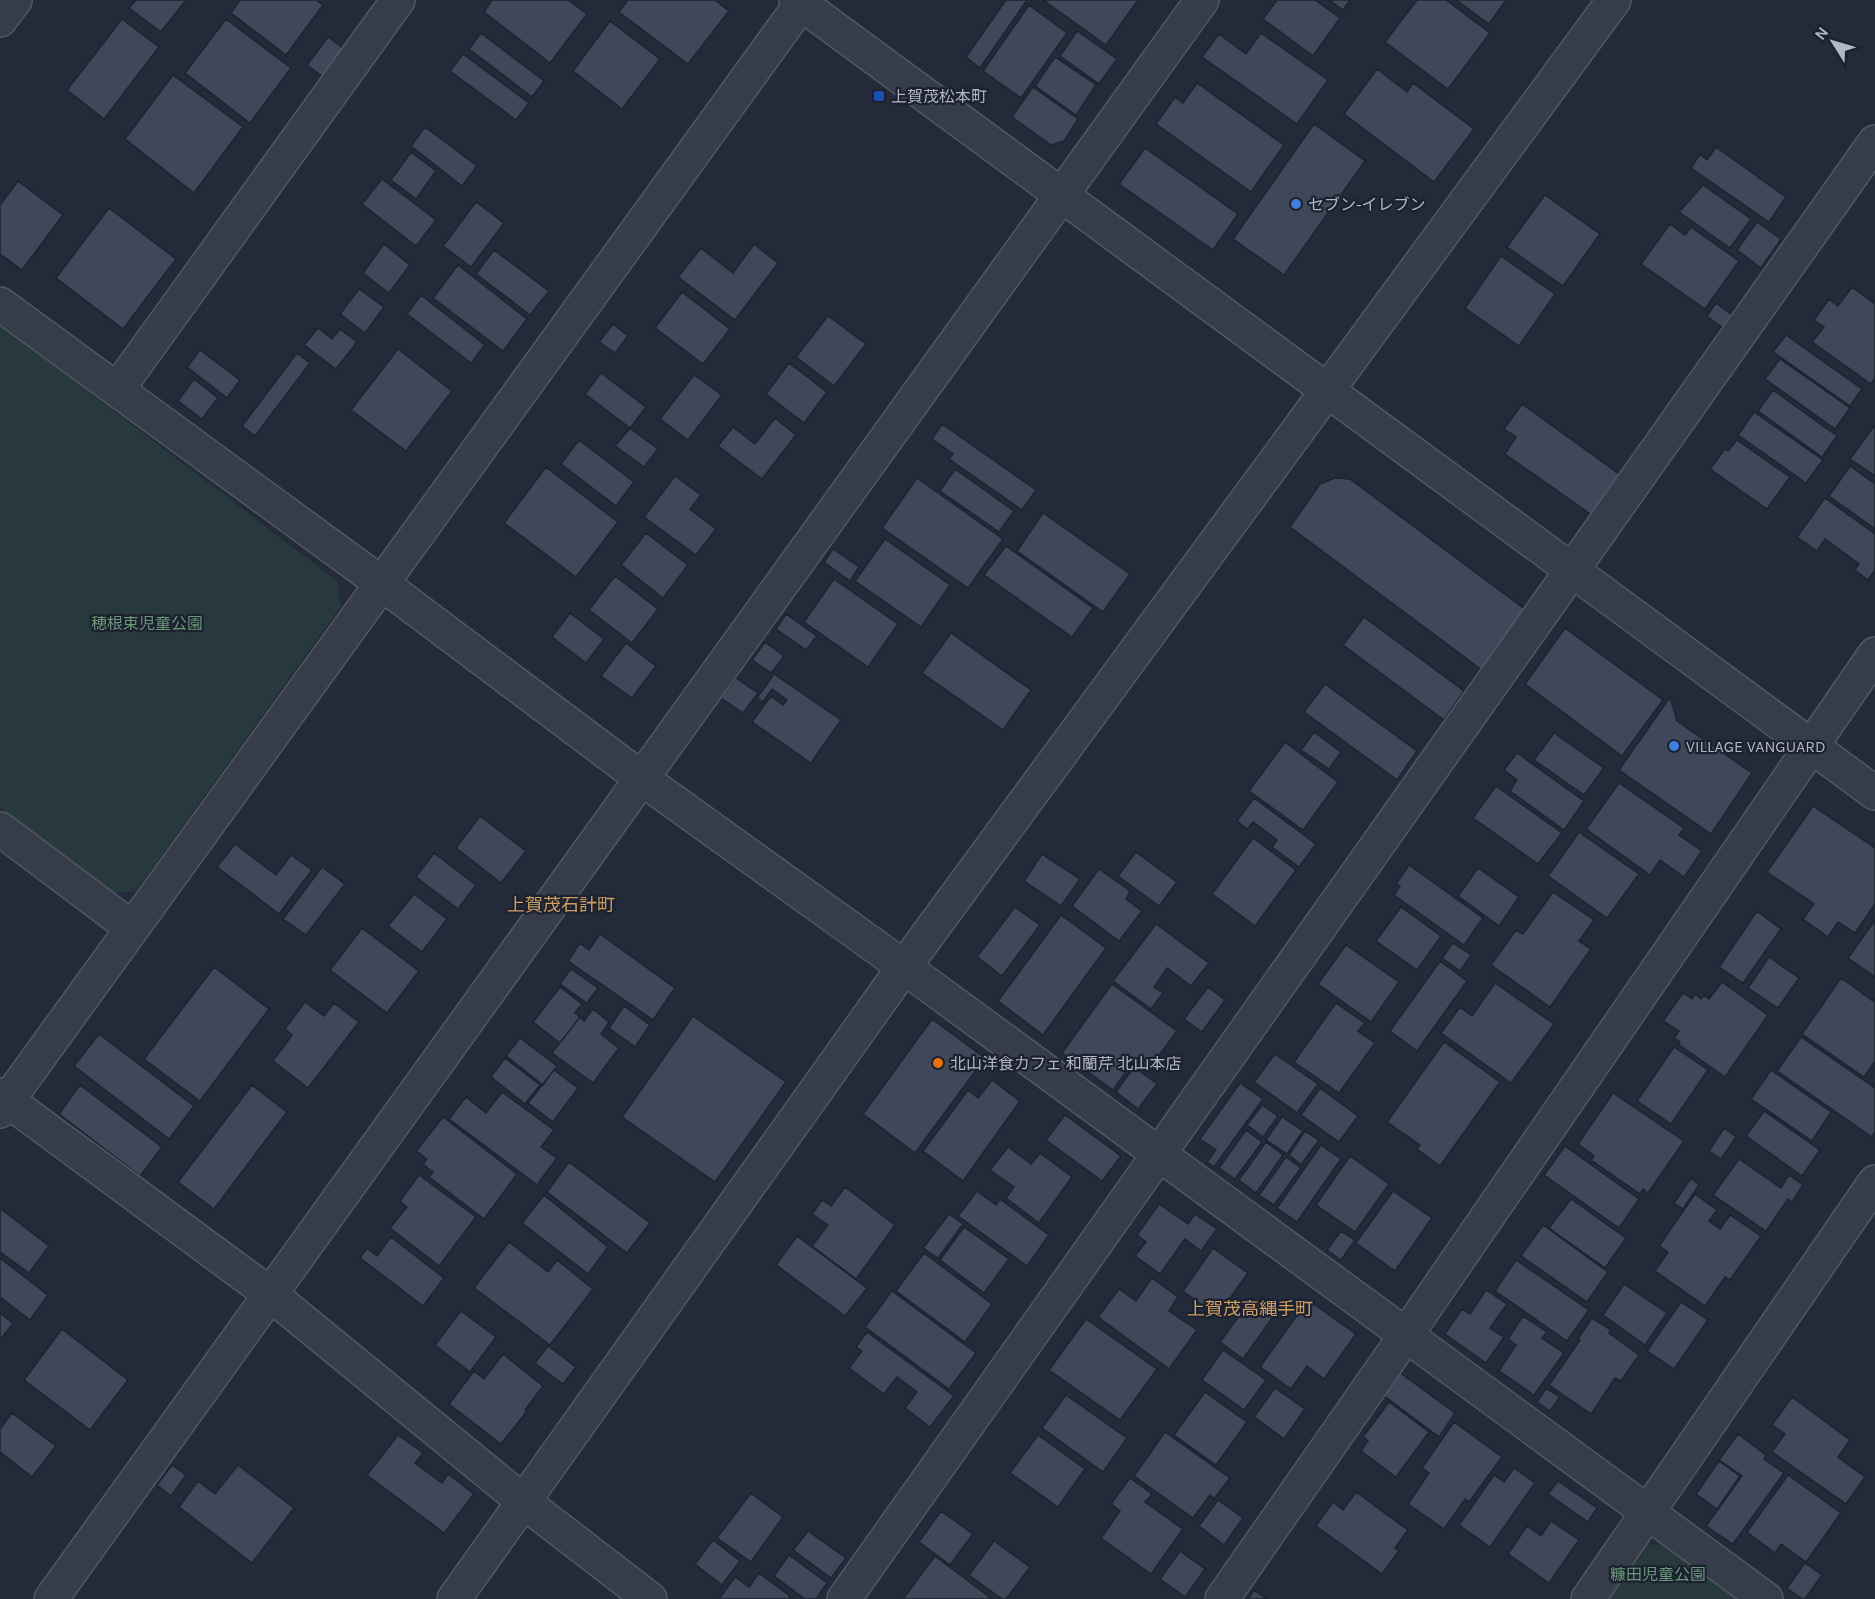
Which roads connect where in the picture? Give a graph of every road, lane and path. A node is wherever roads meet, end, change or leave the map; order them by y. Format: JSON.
{"nodes":[{"id":1,"x":15,"y":0,"type":"edge"},
{"id":2,"x":398,"y":0,"type":"edge"},
{"id":3,"x":1202,"y":0,"type":"edge"},
{"id":4,"x":1614,"y":0,"type":"edge"},
{"id":5,"x":800,"y":1,"type":"edge"},
{"id":6,"x":0,"y":20,"type":"edge"},
{"id":7,"x":1875,"y":142,"type":"edge"},
{"id":8,"x":1061,"y":196,"type":"junction"},
{"id":9,"x":0,"y":304,"type":"edge"},
{"id":10,"x":117,"y":390,"type":"junction"},
{"id":11,"x":1327,"y":391,"type":"junction"},
{"id":12,"x":1572,"y":570,"type":"junction"},
{"id":13,"x":381,"y":583,"type":"junction"},
{"id":14,"x":1875,"y":654,"type":"edge"},
{"id":15,"x":1812,"y":746,"type":"junction"},
{"id":16,"x":642,"y":778,"type":"junction"},
{"id":17,"x":1875,"y":793,"type":"edge"},
{"id":18,"x":0,"y":829,"type":"edge"},
{"id":19,"x":132,"y":928,"type":"junction"},
{"id":20,"x":904,"y":967,"type":"junction"},
{"id":21,"x":2,"y":1102,"type":"edge"},
{"id":22,"x":1160,"y":1155,"type":"junction"},
{"id":23,"x":1875,"y":1182,"type":"edge"},
{"id":24,"x":270,"y":1294,"type":"junction"},
{"id":25,"x":1406,"y":1335,"type":"junction"},
{"id":26,"x":524,"y":1502,"type":"junction"},
{"id":27,"x":1647,"y":1512,"type":"junction"},
{"id":28,"x":51,"y":1599,"type":"edge"},
{"id":29,"x":454,"y":1599,"type":"edge"},
{"id":30,"x":650,"y":1599,"type":"edge"},
{"id":31,"x":844,"y":1599,"type":"edge"},
{"id":32,"x":1222,"y":1599,"type":"edge"},
{"id":33,"x":1588,"y":1599,"type":"edge"},
{"id":34,"x":1766,"y":1599,"type":"edge"}],
"edges":[{"from":1,"to":6,"type":"street"},
{"from":2,"to":10,"type":"street"},
{"from":3,"to":8,"type":"street"},
{"from":4,"to":11,"type":"street"},
{"from":5,"to":8,"type":"street"},
{"from":5,"to":13,"type":"street"},
{"from":7,"to":12,"type":"street"},
{"from":8,"to":11,"type":"street"},
{"from":8,"to":16,"type":"street"},
{"from":9,"to":10,"type":"street"},
{"from":10,"to":13,"type":"street"},
{"from":11,"to":12,"type":"street"},
{"from":11,"to":20,"type":"street"},
{"from":12,"to":15,"type":"street"},
{"from":12,"to":22,"type":"street"},
{"from":13,"to":16,"type":"street"},
{"from":13,"to":19,"type":"street"},
{"from":14,"to":15,"type":"street"},
{"from":15,"to":17,"type":"street"},
{"from":15,"to":25,"type":"street"},
{"from":16,"to":20,"type":"street"},
{"from":16,"to":24,"type":"street"},
{"from":18,"to":19,"type":"street"},
{"from":19,"to":21,"type":"street"},
{"from":20,"to":22,"type":"street"},
{"from":20,"to":26,"type":"street"},
{"from":21,"to":24,"type":"street"},
{"from":22,"to":25,"type":"street"},
{"from":22,"to":31,"type":"street"},
{"from":23,"to":27,"type":"street"},
{"from":24,"to":26,"type":"street"},
{"from":24,"to":28,"type":"street"},
{"from":25,"to":27,"type":"street"},
{"from":25,"to":32,"type":"street"},
{"from":26,"to":29,"type":"street"},
{"from":26,"to":30,"type":"street"},
{"from":27,"to":33,"type":"street"},
{"from":27,"to":34,"type":"street"}]}
